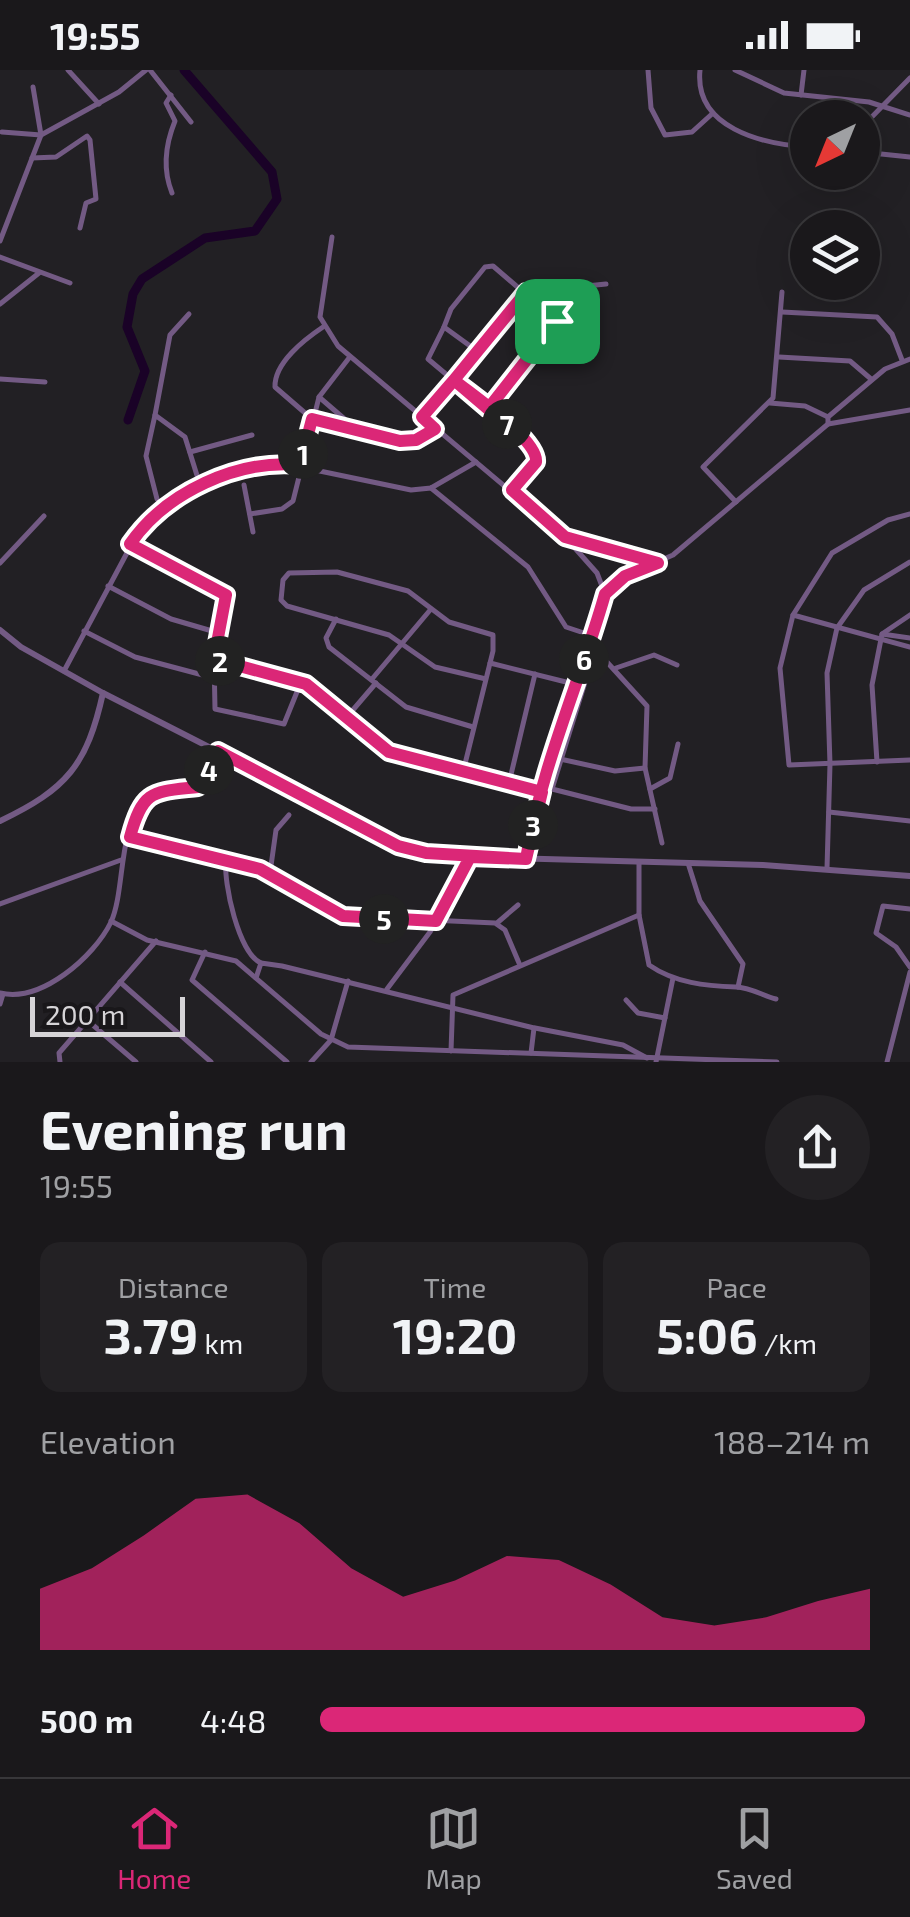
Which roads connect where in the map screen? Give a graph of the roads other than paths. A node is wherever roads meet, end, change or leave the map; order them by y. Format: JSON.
{"nodes":[{"id":1,"x":68,"y":70,"type":"edge"},
{"id":2,"x":148,"y":70,"type":"edge"},
{"id":3,"x":648,"y":70,"type":"edge"},
{"id":4,"x":700,"y":70,"type":"edge"},
{"id":5,"x":736,"y":70,"type":"edge"},
{"id":6,"x":804,"y":70,"type":"edge"},
{"id":7,"x":910,"y":78,"type":"edge"},
{"id":8,"x":33,"y":86,"type":"dead end"},
{"id":9,"x":171,"y":95,"type":"junction"},
{"id":10,"x":801,"y":95,"type":"junction"},
{"id":11,"x":98,"y":104,"type":"junction"},
{"id":12,"x":882,"y":106,"type":"junction"},
{"id":13,"x":713,"y":114,"type":"junction"},
{"id":14,"x":910,"y":115,"type":"edge"},
{"id":15,"x":191,"y":122,"type":"dead end"},
{"id":16,"x":0,"y":124,"type":"edge"},
{"id":17,"x":1,"y":134,"type":"edge"},
{"id":18,"x":42,"y":135,"type":"junction"},
{"id":19,"x":790,"y":144,"type":"edge"},
{"id":20,"x":880,"y":154,"type":"edge"},
{"id":21,"x":910,"y":156,"type":"edge"},
{"id":22,"x":32,"y":158,"type":"junction"},
{"id":23,"x":172,"y":193,"type":"dead end"},
{"id":24,"x":80,"y":228,"type":"dead end"},
{"id":25,"x":332,"y":237,"type":"dead end"},
{"id":26,"x":0,"y":241,"type":"edge"},
{"id":27,"x":0,"y":257,"type":"edge"},
{"id":28,"x":39,"y":273,"type":"junction"},
{"id":29,"x":70,"y":283,"type":"dead end"},
{"id":30,"x":606,"y":284,"type":"dead end"},
{"id":31,"x":526,"y":292,"type":"junction"},
{"id":32,"x":782,"y":292,"type":"dead end"},
{"id":33,"x":0,"y":304,"type":"edge"},
{"id":34,"x":780,"y":312,"type":"junction"},
{"id":35,"x":189,"y":314,"type":"dead end"},
{"id":36,"x":324,"y":326,"type":"junction"},
{"id":37,"x":444,"y":327,"type":"junction"},
{"id":38,"x":477,"y":351,"type":"junction"},
{"id":39,"x":779,"y":357,"type":"junction"},
{"id":40,"x":349,"y":358,"type":"junction"},
{"id":41,"x":906,"y":360,"type":"edge"},
{"id":42,"x":0,"y":379,"type":"edge"},
{"id":43,"x":870,"y":379,"type":"junction"},
{"id":44,"x":454,"y":380,"type":"junction"},
{"id":45,"x":45,"y":382,"type":"dead end"},
{"id":46,"x":320,"y":397,"type":"junction"},
{"id":47,"x":770,"y":403,"type":"junction"},
{"id":48,"x":488,"y":409,"type":"junction"},
{"id":49,"x":910,"y":410,"type":"edge"},
{"id":50,"x":155,"y":416,"type":"junction"},
{"id":51,"x":422,"y":417,"type":"junction"},
{"id":52,"x":312,"y":419,"type":"junction"},
{"id":53,"x":828,"y":420,"type":"junction"},
{"id":54,"x":435,"y":429,"type":"junction"},
{"id":55,"x":356,"y":430,"type":"junction"},
{"id":56,"x":252,"y":435,"type":"dead end"},
{"id":57,"x":190,"y":452,"type":"junction"},
{"id":58,"x":476,"y":462,"type":"junction"},
{"id":59,"x":300,"y":465,"type":"junction"},
{"id":60,"x":200,"y":485,"type":"junction"},
{"id":61,"x":244,"y":485,"type":"dead end"},
{"id":62,"x":430,"y":488,"type":"junction"},
{"id":63,"x":512,"y":490,"type":"junction"},
{"id":64,"x":157,"y":499,"type":"dead end"},
{"id":65,"x":736,"y":502,"type":"junction"},
{"id":66,"x":250,"y":514,"type":"junction"},
{"id":67,"x":910,"y":514,"type":"edge"},
{"id":68,"x":44,"y":516,"type":"dead end"},
{"id":69,"x":253,"y":532,"type":"dead end"},
{"id":70,"x":565,"y":537,"type":"junction"},
{"id":71,"x":130,"y":544,"type":"junction"},
{"id":72,"x":910,"y":562,"type":"edge"},
{"id":73,"x":0,"y":563,"type":"edge"},
{"id":74,"x":658,"y":563,"type":"junction"},
{"id":75,"x":108,"y":586,"type":"junction"},
{"id":76,"x":605,"y":594,"type":"junction"},
{"id":77,"x":431,"y":609,"type":"junction"},
{"id":78,"x":794,"y":614,"type":"junction"},
{"id":79,"x":910,"y":615,"type":"edge"},
{"id":80,"x":336,"y":619,"type":"junction"},
{"id":81,"x":837,"y":628,"type":"junction"},
{"id":82,"x":0,"y":630,"type":"edge"},
{"id":83,"x":84,"y":631,"type":"junction"},
{"id":84,"x":219,"y":633,"type":"junction"},
{"id":85,"x":882,"y":634,"type":"junction"},
{"id":86,"x":593,"y":636,"type":"junction"},
{"id":87,"x":910,"y":638,"type":"edge"},
{"id":88,"x":402,"y":643,"type":"junction"},
{"id":89,"x":882,"y":643,"type":"junction"},
{"id":90,"x":910,"y":647,"type":"edge"},
{"id":91,"x":592,"y":648,"type":"junction"},
{"id":92,"x":214,"y":659,"type":"junction"},
{"id":93,"x":490,"y":663,"type":"junction"},
{"id":94,"x":677,"y":666,"type":"dead end"},
{"id":95,"x":616,"y":668,"type":"junction"},
{"id":96,"x":64,"y":671,"type":"junction"},
{"id":97,"x":535,"y":674,"type":"junction"},
{"id":98,"x":214,"y":678,"type":"junction"},
{"id":99,"x":486,"y":680,"type":"junction"},
{"id":100,"x":374,"y":681,"type":"junction"},
{"id":101,"x":302,"y":682,"type":"junction"},
{"id":102,"x":575,"y":684,"type":"junction"},
{"id":103,"x":103,"y":693,"type":"junction"},
{"id":104,"x":346,"y":718,"type":"junction"},
{"id":105,"x":474,"y":727,"type":"junction"},
{"id":106,"x":678,"y":744,"type":"dead end"},
{"id":107,"x":218,"y":751,"type":"junction"},
{"id":108,"x":560,"y":758,"type":"junction"},
{"id":109,"x":910,"y":760,"type":"edge"},
{"id":110,"x":877,"y":762,"type":"junction"},
{"id":111,"x":830,"y":764,"type":"junction"},
{"id":112,"x":646,"y":768,"type":"junction"},
{"id":113,"x":462,"y":772,"type":"junction"},
{"id":114,"x":509,"y":783,"type":"junction"},
{"id":115,"x":650,"y":789,"type":"junction"},
{"id":116,"x":542,"y":792,"type":"junction"},
{"id":117,"x":654,"y":809,"type":"junction"},
{"id":118,"x":829,"y":812,"type":"junction"},
{"id":119,"x":289,"y":815,"type":"dead end"},
{"id":120,"x":0,"y":821,"type":"edge"},
{"id":121,"x":910,"y":821,"type":"edge"},
{"id":122,"x":130,"y":837,"type":"junction"},
{"id":123,"x":662,"y":843,"type":"dead end"},
{"id":124,"x":470,"y":857,"type":"junction"},
{"id":125,"x":226,"y":859,"type":"junction"},
{"id":126,"x":526,"y":859,"type":"junction"},
{"id":127,"x":121,"y":860,"type":"junction"},
{"id":128,"x":639,"y":862,"type":"junction"},
{"id":129,"x":688,"y":863,"type":"junction"},
{"id":130,"x":826,"y":868,"type":"junction"},
{"id":131,"x":270,"y":873,"type":"junction"},
{"id":132,"x":910,"y":876,"type":"edge"},
{"id":133,"x":0,"y":904,"type":"edge"},
{"id":134,"x":518,"y":906,"type":"dead end"},
{"id":135,"x":910,"y":909,"type":"edge"},
{"id":136,"x":639,"y":915,"type":"junction"},
{"id":137,"x":112,"y":921,"type":"junction"},
{"id":138,"x":436,"y":921,"type":"junction"},
{"id":139,"x":497,"y":924,"type":"junction"},
{"id":140,"x":156,"y":941,"type":"junction"},
{"id":141,"x":205,"y":952,"type":"junction"},
{"id":142,"x":262,"y":963,"type":"junction"},
{"id":143,"x":520,"y":963,"type":"junction"},
{"id":144,"x":910,"y":969,"type":"edge"},
{"id":145,"x":256,"y":978,"type":"junction"},
{"id":146,"x":673,"y":978,"type":"junction"},
{"id":147,"x":348,"y":981,"type":"junction"},
{"id":148,"x":120,"y":982,"type":"junction"},
{"id":149,"x":738,"y":986,"type":"junction"},
{"id":150,"x":387,"y":989,"type":"junction"},
{"id":151,"x":1,"y":994,"type":"edge"},
{"id":152,"x":776,"y":999,"type":"dead end"},
{"id":153,"x":626,"y":1000,"type":"dead end"},
{"id":154,"x":0,"y":1004,"type":"edge"},
{"id":155,"x":450,"y":1009,"type":"junction"},
{"id":156,"x":665,"y":1018,"type":"junction"},
{"id":157,"x":87,"y":1020,"type":"junction"},
{"id":158,"x":534,"y":1028,"type":"junction"},
{"id":159,"x":332,"y":1040,"type":"junction"},
{"id":160,"x":450,"y":1051,"type":"junction"},
{"id":161,"x":531,"y":1053,"type":"junction"},
{"id":162,"x":647,"y":1058,"type":"junction"},
{"id":163,"x":578,"y":1059,"type":"edge"},
{"id":164,"x":616,"y":1060,"type":"edge"},
{"id":165,"x":656,"y":1060,"type":"edge"},
{"id":166,"x":60,"y":1062,"type":"edge"},
{"id":167,"x":136,"y":1062,"type":"edge"},
{"id":168,"x":211,"y":1062,"type":"edge"},
{"id":169,"x":288,"y":1062,"type":"edge"},
{"id":170,"x":311,"y":1062,"type":"edge"},
{"id":171,"x":732,"y":1062,"type":"edge"},
{"id":172,"x":777,"y":1062,"type":"edge"},
{"id":173,"x":887,"y":1062,"type":"edge"}],
"edges":[{"from":1,"to":11,"type":"street"},
{"from":2,"to":9,"type":"street"},
{"from":2,"to":11,"type":"street"},
{"from":3,"to":13,"type":"street"},
{"from":4,"to":13,"type":"street"},
{"from":5,"to":10,"type":"street"},
{"from":6,"to":10,"type":"street"},
{"from":7,"to":12,"type":"street"},
{"from":8,"to":18,"type":"street"},
{"from":9,"to":15,"type":"street"},
{"from":9,"to":23,"type":"street"},
{"from":10,"to":12,"type":"street"},
{"from":11,"to":18,"type":"street"},
{"from":12,"to":14,"type":"street"},
{"from":13,"to":19,"type":"street"},
{"from":16,"to":17,"type":"street"},
{"from":17,"to":18,"type":"street"},
{"from":18,"to":22,"type":"street"},
{"from":20,"to":21,"type":"street"},
{"from":22,"to":24,"type":"street"},
{"from":22,"to":26,"type":"street"},
{"from":25,"to":36,"type":"street"},
{"from":27,"to":28,"type":"street"},
{"from":28,"to":29,"type":"street"},
{"from":28,"to":33,"type":"street"},
{"from":30,"to":31,"type":"street"},
{"from":31,"to":37,"type":"street"},
{"from":31,"to":38,"type":"street"},
{"from":31,"to":48,"type":"street"},
{"from":32,"to":34,"type":"street"},
{"from":34,"to":39,"type":"street"},
{"from":34,"to":41,"type":"street"},
{"from":35,"to":50,"type":"street"},
{"from":36,"to":40,"type":"street"},
{"from":36,"to":52,"type":"street"},
{"from":37,"to":38,"type":"street"},
{"from":37,"to":44,"type":"street"},
{"from":38,"to":44,"type":"street"},
{"from":39,"to":43,"type":"street"},
{"from":39,"to":47,"type":"street"},
{"from":40,"to":46,"type":"street"},
{"from":40,"to":51,"type":"street"},
{"from":41,"to":43,"type":"street"},
{"from":42,"to":45,"type":"street"},
{"from":43,"to":53,"type":"street"},
{"from":44,"to":48,"type":"street"},
{"from":44,"to":51,"type":"street"},
{"from":46,"to":52,"type":"street"},
{"from":46,"to":55,"type":"street"},
{"from":47,"to":53,"type":"street"},
{"from":47,"to":65,"type":"street"},
{"from":48,"to":63,"type":"street"},
{"from":49,"to":53,"type":"street"},
{"from":50,"to":57,"type":"street"},
{"from":50,"to":64,"type":"street"},
{"from":51,"to":54,"type":"street"},
{"from":52,"to":55,"type":"street"},
{"from":52,"to":59,"type":"street"},
{"from":53,"to":65,"type":"street"},
{"from":54,"to":55,"type":"street"},
{"from":54,"to":58,"type":"street"},
{"from":56,"to":57,"type":"street"},
{"from":57,"to":60,"type":"street"},
{"from":58,"to":62,"type":"street"},
{"from":58,"to":63,"type":"street"},
{"from":59,"to":60,"type":"street"},
{"from":59,"to":62,"type":"street"},
{"from":59,"to":66,"type":"street"},
{"from":60,"to":71,"type":"street"},
{"from":61,"to":66,"type":"street"},
{"from":62,"to":86,"type":"street"},
{"from":63,"to":70,"type":"street"},
{"from":65,"to":74,"type":"street"},
{"from":66,"to":69,"type":"street"},
{"from":67,"to":78,"type":"street"},
{"from":68,"to":73,"type":"street"},
{"from":70,"to":74,"type":"street"},
{"from":70,"to":76,"type":"street"},
{"from":71,"to":75,"type":"street"},
{"from":71,"to":84,"type":"street"},
{"from":72,"to":81,"type":"street"},
{"from":74,"to":76,"type":"street"},
{"from":75,"to":83,"type":"street"},
{"from":75,"to":84,"type":"street"},
{"from":76,"to":86,"type":"street"},
{"from":77,"to":80,"type":"street"},
{"from":77,"to":88,"type":"street"},
{"from":77,"to":93,"type":"street"},
{"from":78,"to":81,"type":"street"},
{"from":78,"to":111,"type":"street"},
{"from":79,"to":85,"type":"street"},
{"from":80,"to":88,"type":"street"},
{"from":80,"to":100,"type":"street"},
{"from":81,"to":89,"type":"street"},
{"from":81,"to":111,"type":"street"},
{"from":82,"to":96,"type":"street"},
{"from":83,"to":96,"type":"street"},
{"from":83,"to":98,"type":"street"},
{"from":84,"to":92,"type":"street"},
{"from":85,"to":87,"type":"street"},
{"from":85,"to":89,"type":"street"},
{"from":86,"to":91,"type":"street"},
{"from":88,"to":99,"type":"street"},
{"from":88,"to":100,"type":"street"},
{"from":89,"to":90,"type":"street"},
{"from":89,"to":110,"type":"street"},
{"from":91,"to":95,"type":"street"},
{"from":91,"to":102,"type":"street"},
{"from":91,"to":108,"type":"street"},
{"from":92,"to":98,"type":"street"},
{"from":92,"to":101,"type":"street"},
{"from":93,"to":97,"type":"street"},
{"from":93,"to":99,"type":"street"},
{"from":94,"to":95,"type":"street"},
{"from":95,"to":112,"type":"street"},
{"from":96,"to":103,"type":"street"},
{"from":97,"to":102,"type":"street"},
{"from":97,"to":114,"type":"street"},
{"from":98,"to":101,"type":"street"},
{"from":99,"to":105,"type":"street"},
{"from":100,"to":104,"type":"street"},
{"from":100,"to":105,"type":"street"},
{"from":101,"to":104,"type":"street"},
{"from":102,"to":116,"type":"street"},
{"from":103,"to":107,"type":"street"},
{"from":103,"to":120,"type":"street"},
{"from":104,"to":113,"type":"street"},
{"from":105,"to":113,"type":"street"},
{"from":106,"to":115,"type":"street"},
{"from":107,"to":122,"type":"street"},
{"from":107,"to":124,"type":"street"},
{"from":108,"to":112,"type":"street"},
{"from":108,"to":117,"type":"street"},
{"from":109,"to":110,"type":"street"},
{"from":110,"to":111,"type":"street"},
{"from":111,"to":118,"type":"street"},
{"from":112,"to":115,"type":"street"},
{"from":113,"to":114,"type":"street"},
{"from":114,"to":116,"type":"street"},
{"from":115,"to":117,"type":"street"},
{"from":116,"to":126,"type":"street"},
{"from":117,"to":123,"type":"street"},
{"from":118,"to":121,"type":"street"},
{"from":118,"to":130,"type":"street"},
{"from":119,"to":131,"type":"street"},
{"from":122,"to":125,"type":"street"},
{"from":122,"to":127,"type":"street"},
{"from":124,"to":126,"type":"street"},
{"from":124,"to":138,"type":"street"},
{"from":125,"to":131,"type":"street"},
{"from":125,"to":142,"type":"street"},
{"from":126,"to":128,"type":"street"},
{"from":127,"to":133,"type":"street"},
{"from":127,"to":137,"type":"street"},
{"from":128,"to":129,"type":"street"},
{"from":128,"to":136,"type":"street"},
{"from":129,"to":130,"type":"street"},
{"from":129,"to":149,"type":"street"},
{"from":130,"to":132,"type":"street"},
{"from":131,"to":138,"type":"street"},
{"from":134,"to":139,"type":"street"},
{"from":135,"to":144,"type":"street"},
{"from":136,"to":143,"type":"street"},
{"from":136,"to":146,"type":"street"},
{"from":137,"to":140,"type":"street"},
{"from":137,"to":151,"type":"street"},
{"from":138,"to":139,"type":"street"},
{"from":138,"to":150,"type":"street"},
{"from":139,"to":143,"type":"street"},
{"from":140,"to":141,"type":"street"},
{"from":140,"to":148,"type":"street"},
{"from":141,"to":145,"type":"street"},
{"from":141,"to":169,"type":"street"},
{"from":142,"to":145,"type":"street"},
{"from":142,"to":147,"type":"street"},
{"from":143,"to":155,"type":"street"},
{"from":144,"to":173,"type":"street"},
{"from":145,"to":159,"type":"street"},
{"from":146,"to":149,"type":"street"},
{"from":146,"to":156,"type":"street"},
{"from":147,"to":150,"type":"street"},
{"from":147,"to":159,"type":"street"},
{"from":148,"to":157,"type":"street"},
{"from":148,"to":168,"type":"street"},
{"from":149,"to":152,"type":"street"},
{"from":150,"to":155,"type":"street"},
{"from":151,"to":154,"type":"street"},
{"from":153,"to":156,"type":"street"},
{"from":155,"to":158,"type":"street"},
{"from":155,"to":160,"type":"street"},
{"from":156,"to":165,"type":"street"},
{"from":157,"to":166,"type":"street"},
{"from":157,"to":167,"type":"street"},
{"from":158,"to":161,"type":"street"},
{"from":158,"to":162,"type":"street"},
{"from":159,"to":160,"type":"street"},
{"from":159,"to":170,"type":"street"},
{"from":160,"to":161,"type":"street"},
{"from":161,"to":163,"type":"street"},
{"from":162,"to":164,"type":"street"},
{"from":162,"to":165,"type":"street"},
{"from":163,"to":164,"type":"street"},
{"from":165,"to":171,"type":"street"},
{"from":171,"to":172,"type":"street"}]}
